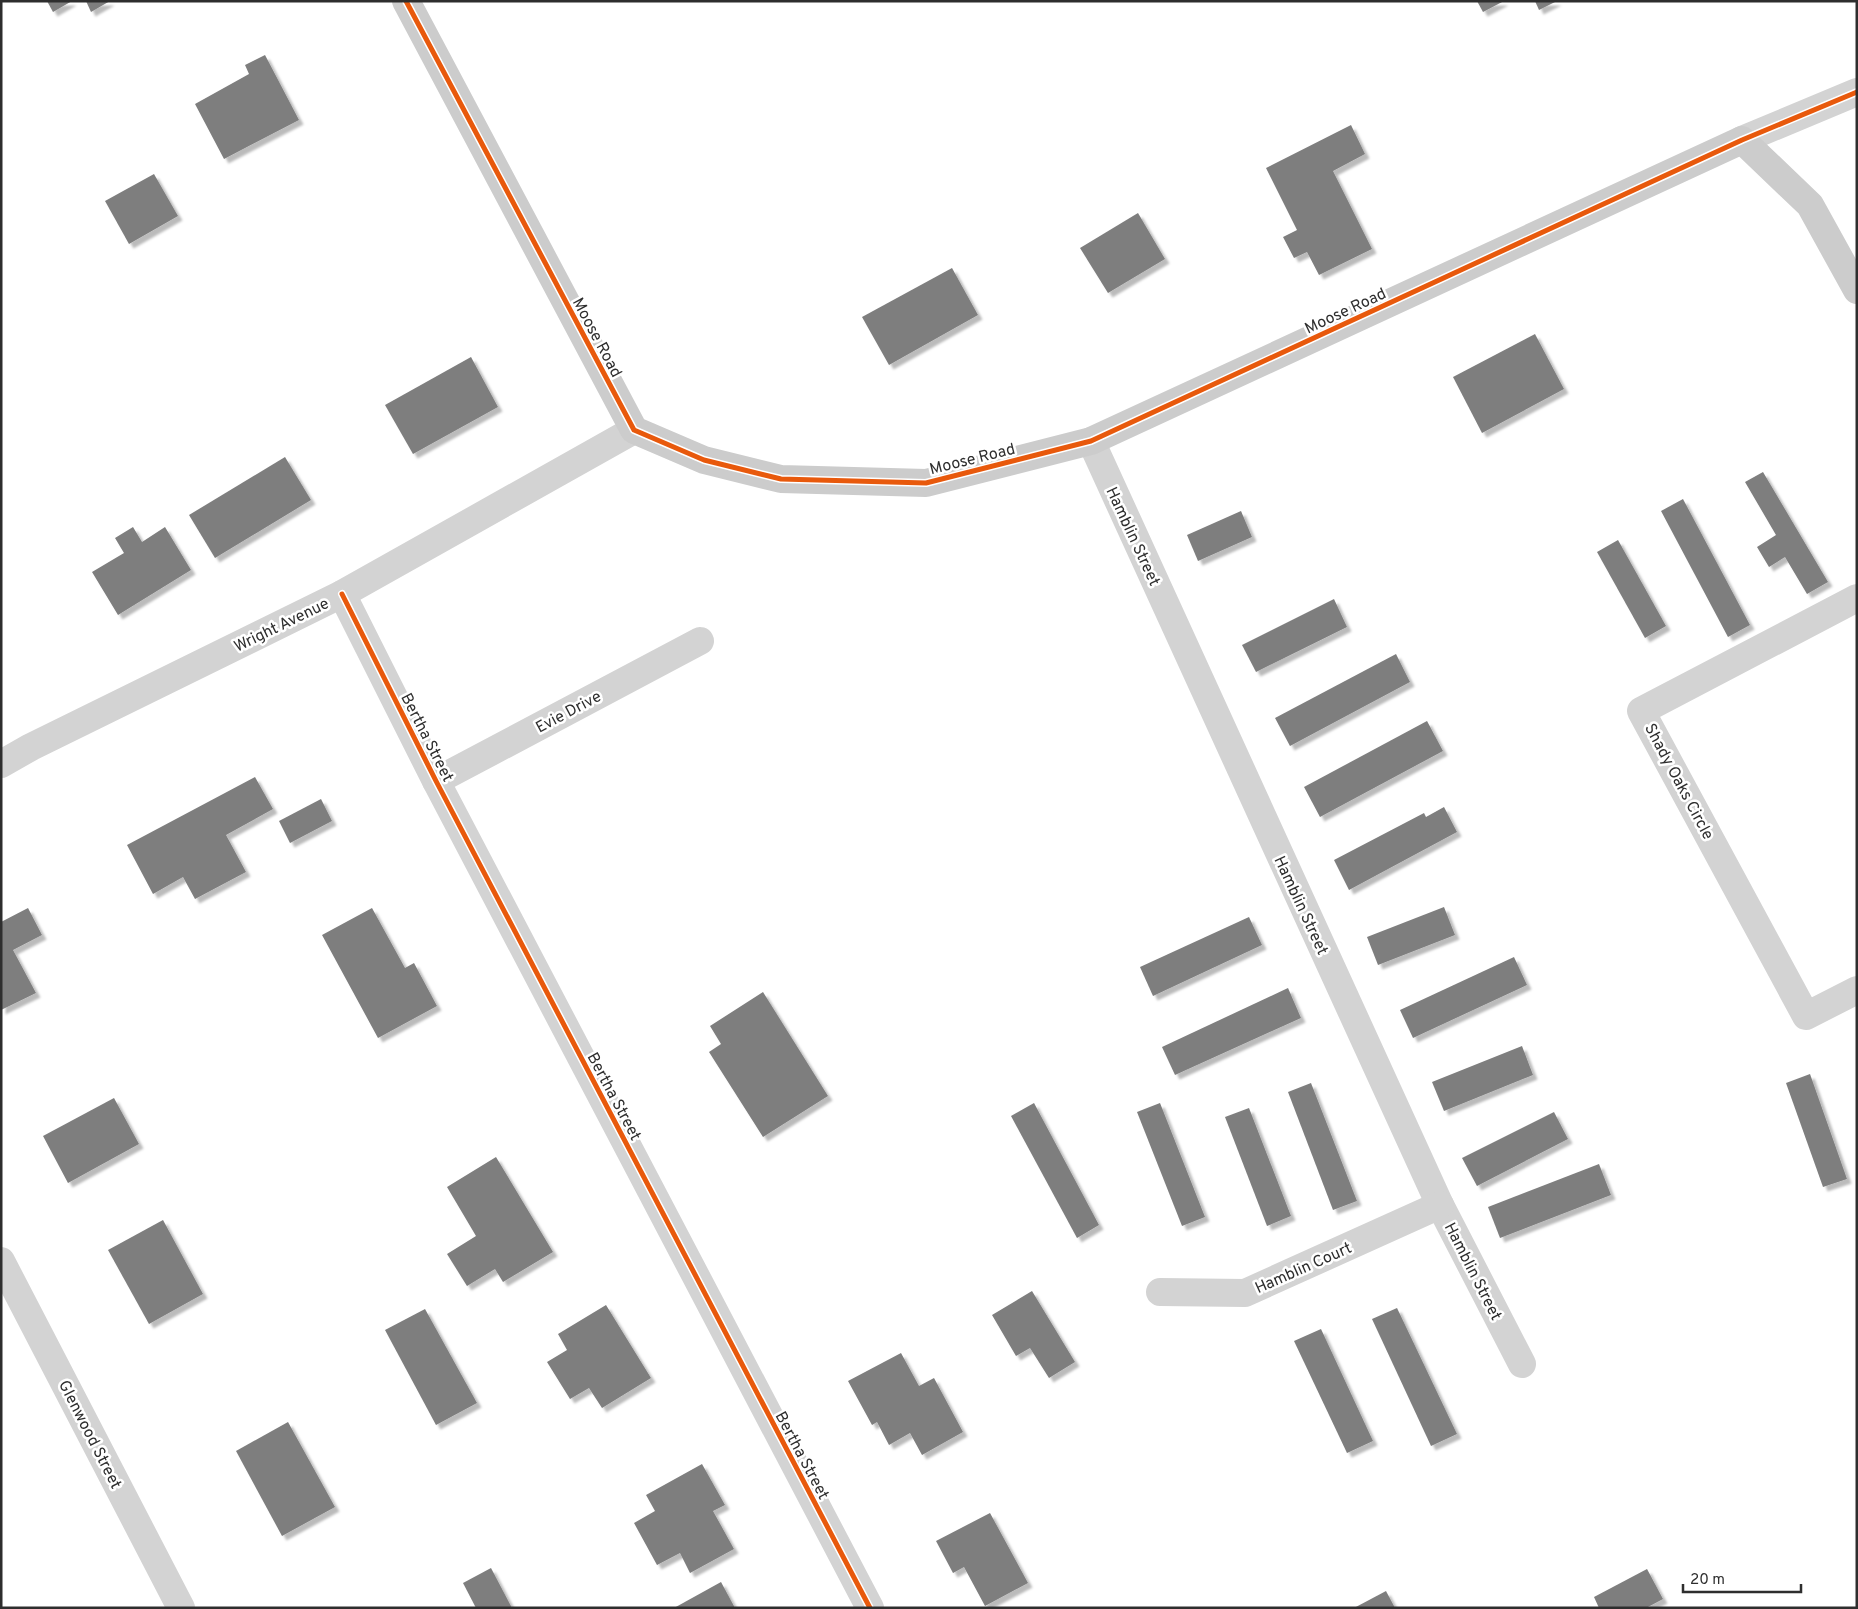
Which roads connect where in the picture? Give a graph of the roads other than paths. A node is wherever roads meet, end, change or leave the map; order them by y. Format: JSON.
{"nodes":[{"id":1,"x":406,"y":1,"type":"edge"},
{"id":2,"x":1857,"y":92,"type":"edge"},
{"id":3,"x":1742,"y":140,"type":"junction"},
{"id":4,"x":1857,"y":290,"type":"edge"},
{"id":5,"x":634,"y":430,"type":"junction"},
{"id":6,"x":1090,"y":442,"type":"junction"},
{"id":7,"x":342,"y":594,"type":"junction"},
{"id":8,"x":1857,"y":598,"type":"edge"},
{"id":9,"x":700,"y":641,"type":"dead end"},
{"id":10,"x":1,"y":764,"type":"edge"},
{"id":11,"x":436,"y":781,"type":"junction"},
{"id":12,"x":1857,"y":990,"type":"edge"},
{"id":13,"x":1440,"y":1205,"type":"junction"},
{"id":14,"x":1,"y":1261,"type":"edge"},
{"id":15,"x":1160,"y":1292,"type":"dead end"},
{"id":16,"x":1522,"y":1364,"type":"dead end"},
{"id":17,"x":181,"y":1608,"type":"edge"},
{"id":18,"x":870,"y":1608,"type":"edge"}],
"edges":[{"from":1,"to":5,"type":"street","name":"Moose Road"},
{"from":2,"to":3,"type":"street"},
{"from":3,"to":4,"type":"street"},
{"from":3,"to":6,"type":"street","name":"Moose Road"},
{"from":5,"to":6,"type":"street","name":"Moose Road"},
{"from":5,"to":7,"type":"street","name":"Wright Avenue"},
{"from":6,"to":13,"type":"street","name":"Hamblin Street"},
{"from":7,"to":10,"type":"street","name":"Wright Avenue"},
{"from":7,"to":11,"type":"street","name":"Bertha Street"},
{"from":8,"to":12,"type":"street","name":"Shady Oaks Circle"},
{"from":9,"to":11,"type":"street","name":"Evie Drive"},
{"from":11,"to":18,"type":"street","name":"Bertha Street"},
{"from":13,"to":15,"type":"street","name":"Hamblin Court"},
{"from":13,"to":16,"type":"street","name":"Hamblin Street"},
{"from":14,"to":17,"type":"street","name":"Glenwood Street"}]}
